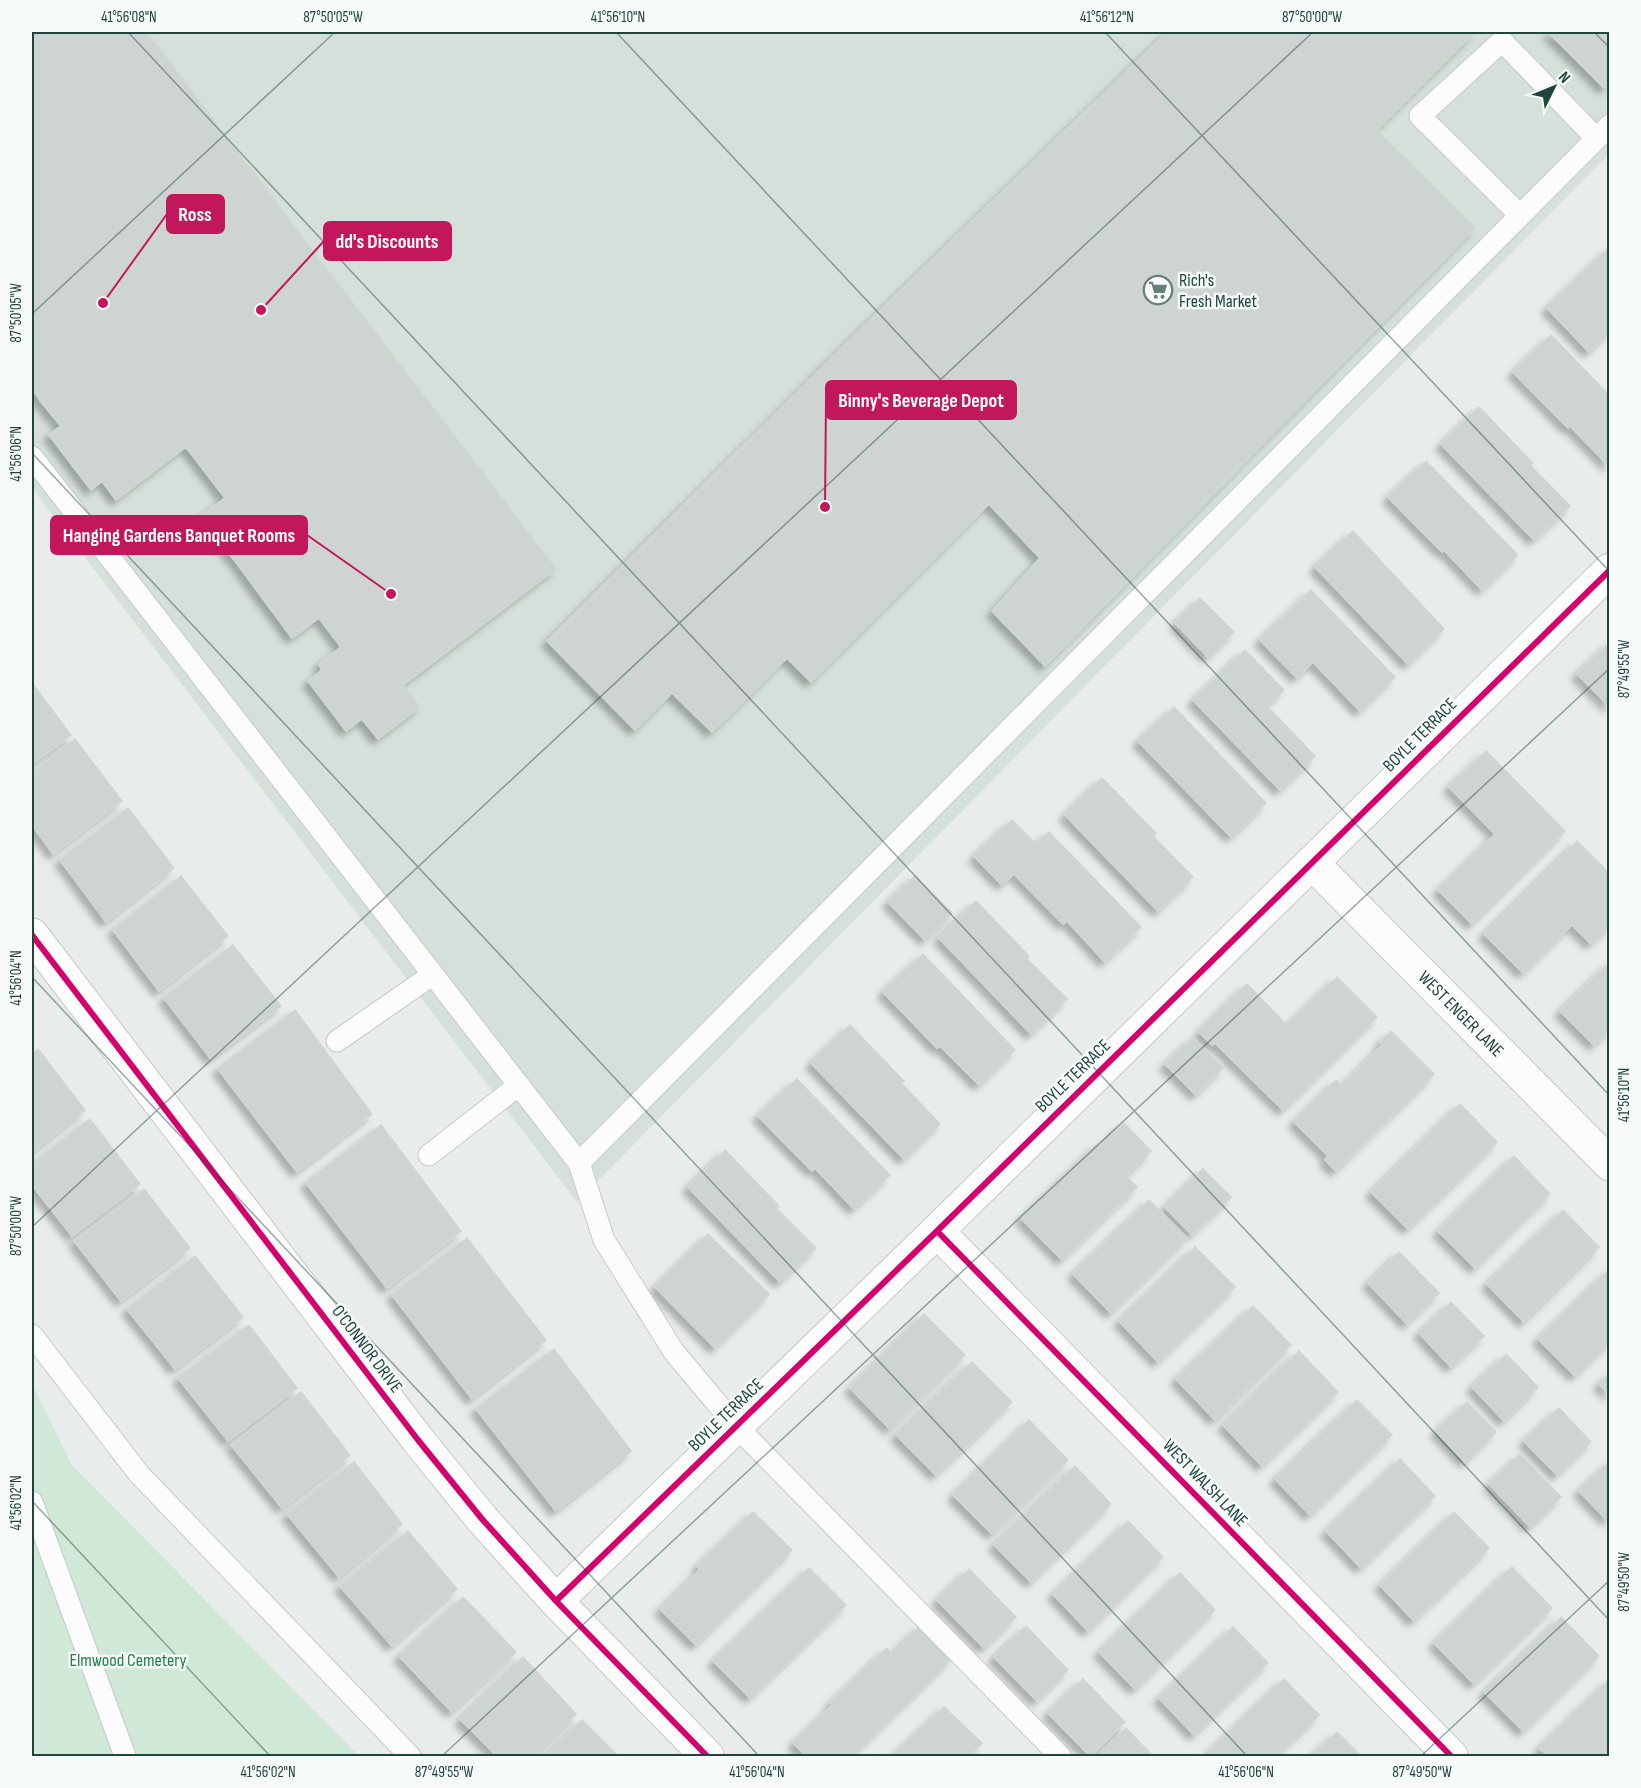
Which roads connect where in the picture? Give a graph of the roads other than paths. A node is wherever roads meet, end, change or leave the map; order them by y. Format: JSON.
{"nodes":[{"id":1,"x":1603,"y":131,"type":"edge"},
{"id":2,"x":1520,"y":215,"type":"junction"},
{"id":3,"x":32,"y":457,"type":"edge"},
{"id":4,"x":1610,"y":570,"type":"edge"},
{"id":5,"x":1312,"y":863,"type":"junction"},
{"id":6,"x":32,"y":935,"type":"edge"},
{"id":7,"x":432,"y":975,"type":"junction"},
{"id":8,"x":337,"y":1041,"type":"dead end"},
{"id":9,"x":519,"y":1086,"type":"junction"},
{"id":10,"x":429,"y":1155,"type":"dead end"},
{"id":11,"x":579,"y":1162,"type":"junction"},
{"id":12,"x":1610,"y":1164,"type":"edge"},
{"id":13,"x":937,"y":1231,"type":"junction"},
{"id":14,"x":32,"y":1335,"type":"edge"},
{"id":15,"x":736,"y":1426,"type":"junction"},
{"id":16,"x":32,"y":1502,"type":"edge"},
{"id":17,"x":556,"y":1601,"type":"junction"},
{"id":18,"x":125,"y":1756,"type":"edge"},
{"id":19,"x":410,"y":1756,"type":"edge"},
{"id":20,"x":707,"y":1756,"type":"edge"},
{"id":21,"x":1060,"y":1756,"type":"edge"},
{"id":22,"x":1451,"y":1756,"type":"edge"}],
"edges":[{"from":1,"to":2,"type":"lane"},
{"from":1,"to":2,"type":"lane"},
{"from":2,"to":11,"type":"lane"},
{"from":3,"to":7,"type":"lane"},
{"from":4,"to":5,"type":"street","name":"BOYLE TERRACE"},
{"from":5,"to":12,"type":"street","name":"WEST ENGER LANE"},
{"from":5,"to":13,"type":"street","name":"BOYLE TERRACE"},
{"from":6,"to":17,"type":"street","name":"O'CONNOR DRIVE"},
{"from":7,"to":8,"type":"lane"},
{"from":7,"to":9,"type":"lane"},
{"from":9,"to":10,"type":"lane"},
{"from":9,"to":11,"type":"lane"},
{"from":11,"to":15,"type":"lane"},
{"from":13,"to":15,"type":"street","name":"BOYLE TERRACE"},
{"from":13,"to":22,"type":"street","name":"WEST WALSH LANE"},
{"from":14,"to":19,"type":"lane"},
{"from":15,"to":17,"type":"street","name":"BOYLE TERRACE"},
{"from":15,"to":21,"type":"lane"},
{"from":16,"to":18,"type":"lane"},
{"from":17,"to":20,"type":"street","name":"O'CONNOR DRIVE"}]}
